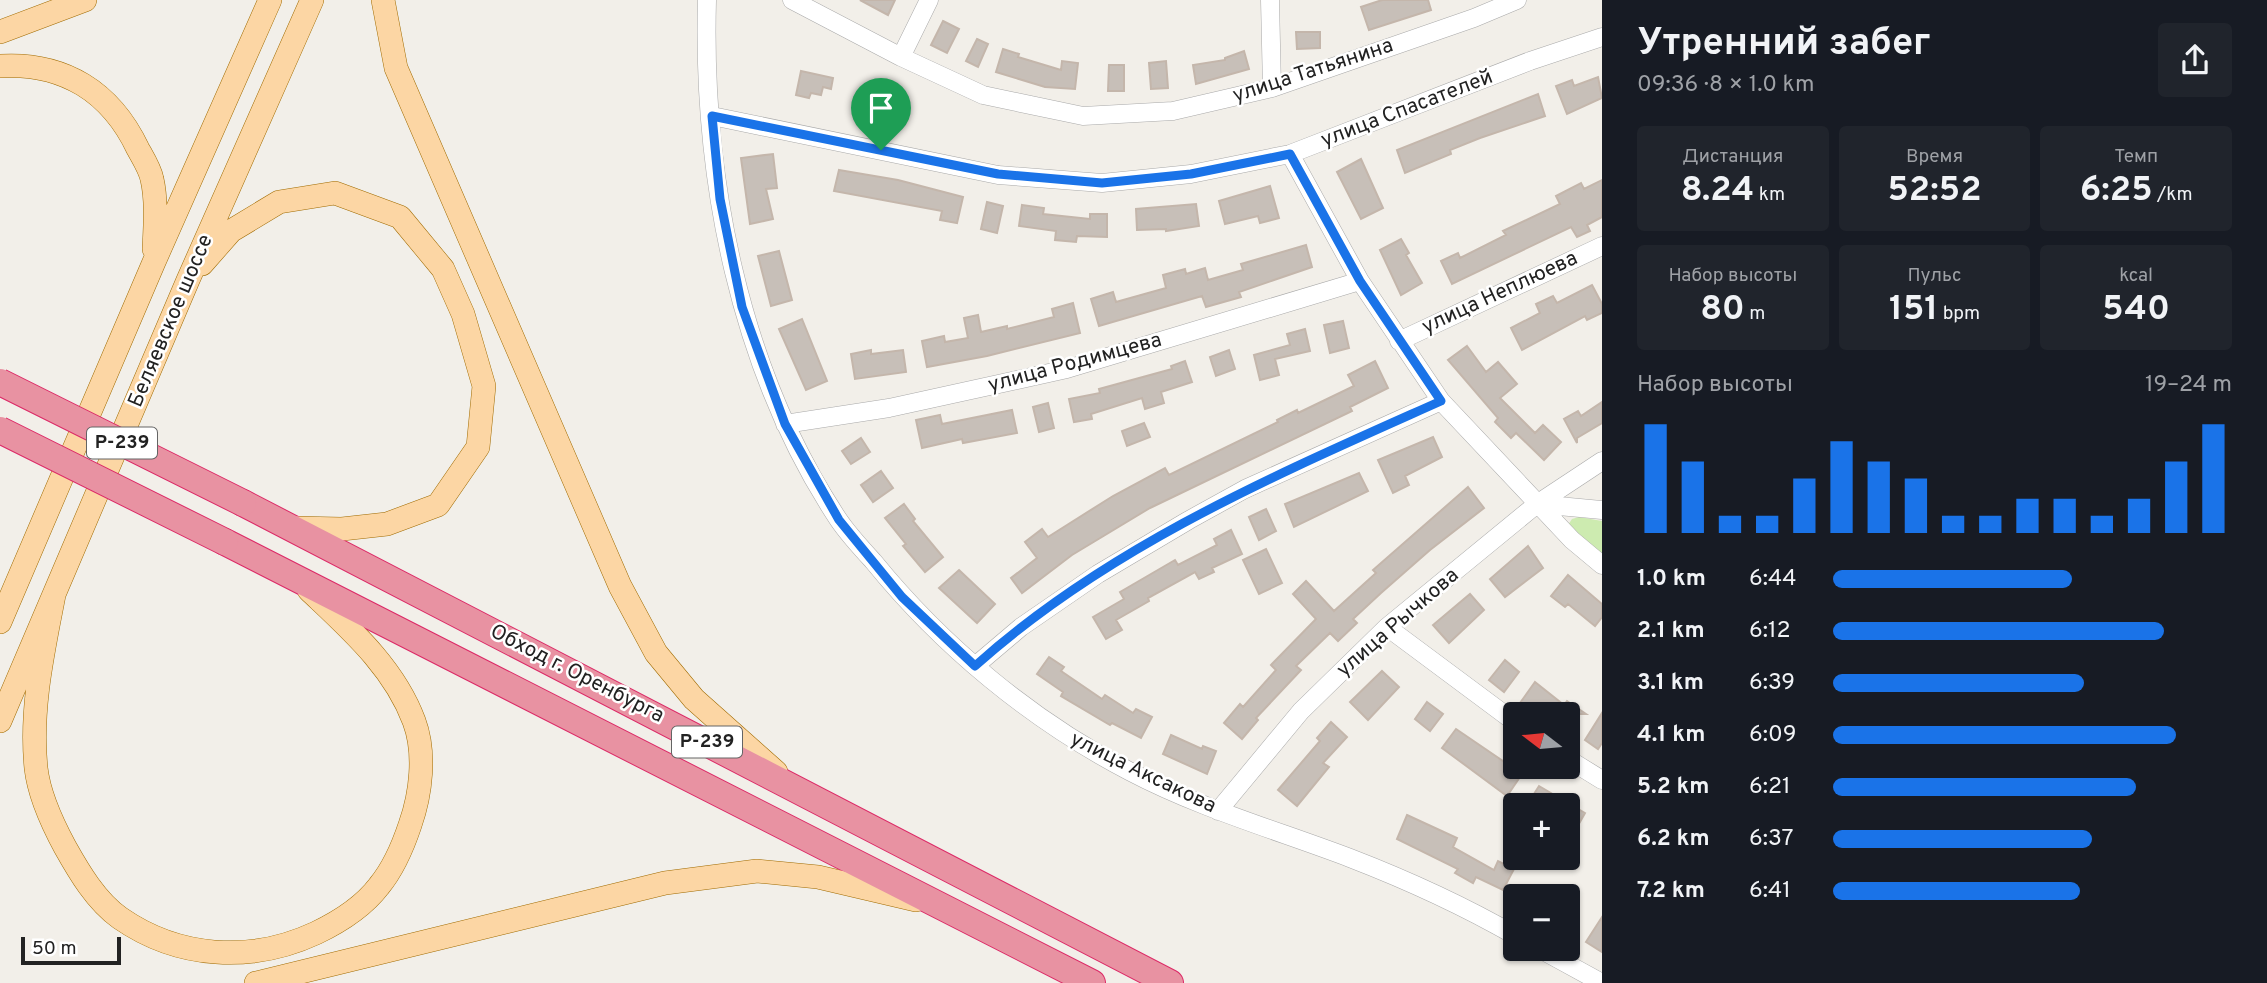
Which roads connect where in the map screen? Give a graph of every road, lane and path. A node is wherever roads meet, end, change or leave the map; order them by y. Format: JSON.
{"nodes":[{"id":1,"x":85,"y":0,"type":"edge"},
{"id":2,"x":270,"y":0,"type":"edge"},
{"id":3,"x":312,"y":0,"type":"edge"},
{"id":4,"x":383,"y":0,"type":"edge"},
{"id":5,"x":707,"y":0,"type":"edge"},
{"id":6,"x":792,"y":0,"type":"edge"},
{"id":7,"x":929,"y":0,"type":"edge"},
{"id":8,"x":1270,"y":0,"type":"edge"},
{"id":9,"x":1469,"y":0,"type":"edge"},
{"id":10,"x":1517,"y":0,"type":"edge"},
{"id":11,"x":1474,"y":18,"type":"junction"},
{"id":12,"x":0,"y":32,"type":"edge"},
{"id":13,"x":1602,"y":37,"type":"edge"},
{"id":14,"x":901,"y":57,"type":"junction"},
{"id":15,"x":0,"y":66,"type":"edge"},
{"id":16,"x":1272,"y":88,"type":"junction"},
{"id":17,"x":712,"y":116,"type":"junction"},
{"id":18,"x":1290,"y":154,"type":"junction"},
{"id":19,"x":1602,"y":246,"type":"edge"},
{"id":20,"x":154,"y":261,"type":"junction"},
{"id":21,"x":188,"y":279,"type":"junction"},
{"id":22,"x":1360,"y":281,"type":"junction"},
{"id":23,"x":1399,"y":341,"type":"junction"},
{"id":24,"x":0,"y":383,"type":"edge"},
{"id":25,"x":1441,"y":401,"type":"junction"},
{"id":26,"x":785,"y":424,"type":"junction"},
{"id":27,"x":0,"y":430,"type":"edge"},
{"id":28,"x":1602,"y":461,"type":"edge"},
{"id":29,"x":1537,"y":504,"type":"junction"},
{"id":30,"x":1602,"y":510,"type":"edge"},
{"id":31,"x":296,"y":528,"type":"junction"},
{"id":32,"x":1602,"y":565,"type":"edge"},
{"id":33,"x":22,"y":571,"type":"junction"},
{"id":34,"x":302,"y":583,"type":"junction"},
{"id":35,"x":0,"y":593,"type":"edge"},
{"id":36,"x":54,"y":595,"type":"junction"},
{"id":37,"x":0,"y":622,"type":"edge"},
{"id":38,"x":1387,"y":627,"type":"junction"},
{"id":39,"x":975,"y":666,"type":"junction"},
{"id":40,"x":1503,"y":713,"type":"edge"},
{"id":41,"x":0,"y":721,"type":"edge"},
{"id":42,"x":1580,"y":766,"type":"edge"},
{"id":43,"x":1602,"y":780,"type":"edge"},
{"id":44,"x":791,"y":786,"type":"junction"},
{"id":45,"x":1218,"y":811,"type":"junction"},
{"id":46,"x":942,"y":906,"type":"junction"},
{"id":47,"x":1503,"y":929,"type":"edge"},
{"id":48,"x":1561,"y":961,"type":"edge"},
{"id":49,"x":256,"y":983,"type":"edge"},
{"id":50,"x":1092,"y":983,"type":"edge"},
{"id":51,"x":1170,"y":983,"type":"edge"},
{"id":52,"x":1601,"y":983,"type":"edge"}],
"edges":[{"from":1,"to":12,"type":"main road"},
{"from":2,"to":20,"type":"main road","name":"Беляевское шоссе"},
{"from":3,"to":21,"type":"main road","name":"Беляевское шоссе"},
{"from":4,"to":44,"type":"main road"},
{"from":5,"to":17,"type":"street","name":"улица Аксакова"},
{"from":6,"to":14,"type":"street","name":"улица Татьянина"},
{"from":7,"to":14,"type":"street"},
{"from":8,"to":16,"type":"street"},
{"from":9,"to":11,"type":"street"},
{"from":10,"to":11,"type":"street","name":"улица Татьянина"},
{"from":11,"to":16,"type":"street","name":"улица Татьянина"},
{"from":13,"to":18,"type":"street","name":"улица Спасателей"},
{"from":14,"to":16,"type":"street","name":"улица Татьянина"},
{"from":15,"to":20,"type":"main road"},
{"from":17,"to":18,"type":"street","name":"улица Спасателей"},
{"from":17,"to":26,"type":"street","name":"улица Аксакова"},
{"from":18,"to":22,"type":"street"},
{"from":19,"to":23,"type":"street","name":"улица Неплюева"},
{"from":20,"to":33,"type":"main road","name":"Беляевское шоссе"},
{"from":21,"to":31,"type":"main road"},
{"from":21,"to":36,"type":"main road","name":"Беляевское шоссе"},
{"from":22,"to":23,"type":"street"},
{"from":22,"to":26,"type":"street","name":"улица Родимцева"},
{"from":23,"to":25,"type":"street"},
{"from":24,"to":31,"type":"highway","name":"Обход г. Оренбурга","number":"Р-239","bridge":true},
{"from":25,"to":29,"type":"street"},
{"from":25,"to":39,"type":"street"},
{"from":26,"to":39,"type":"street","name":"улица Аксакова"},
{"from":27,"to":34,"type":"highway","name":"Обход г. Оренбурга","number":"Р-239","bridge":true},
{"from":28,"to":29,"type":"street","name":"улица Рычкова"},
{"from":29,"to":30,"type":"street"},
{"from":29,"to":32,"type":"street"},
{"from":29,"to":38,"type":"street","name":"улица Рычкова"},
{"from":31,"to":44,"type":"highway","name":"Обход г. Оренбурга","number":"Р-239"},
{"from":33,"to":35,"type":"main road"},
{"from":33,"to":37,"type":"main road","name":"Беляевское шоссе"},
{"from":34,"to":36,"type":"main road"},
{"from":34,"to":46,"type":"highway","name":"Обход г. Оренбурга","number":"Р-239"},
{"from":36,"to":41,"type":"main road","name":"Беляевское шоссе"},
{"from":38,"to":40,"type":"street"},
{"from":38,"to":45,"type":"street","name":"улица Рычкова"},
{"from":39,"to":45,"type":"street","name":"улица Аксакова"},
{"from":42,"to":43,"type":"street"},
{"from":44,"to":51,"type":"highway","name":"Обход г. Оренбурга","number":"Р-239"},
{"from":45,"to":47,"type":"street","name":"улица Аксакова"},
{"from":46,"to":49,"type":"main road"},
{"from":46,"to":50,"type":"highway","name":"Обход г. Оренбурга","number":"Р-239"},
{"from":48,"to":52,"type":"street"}]}
